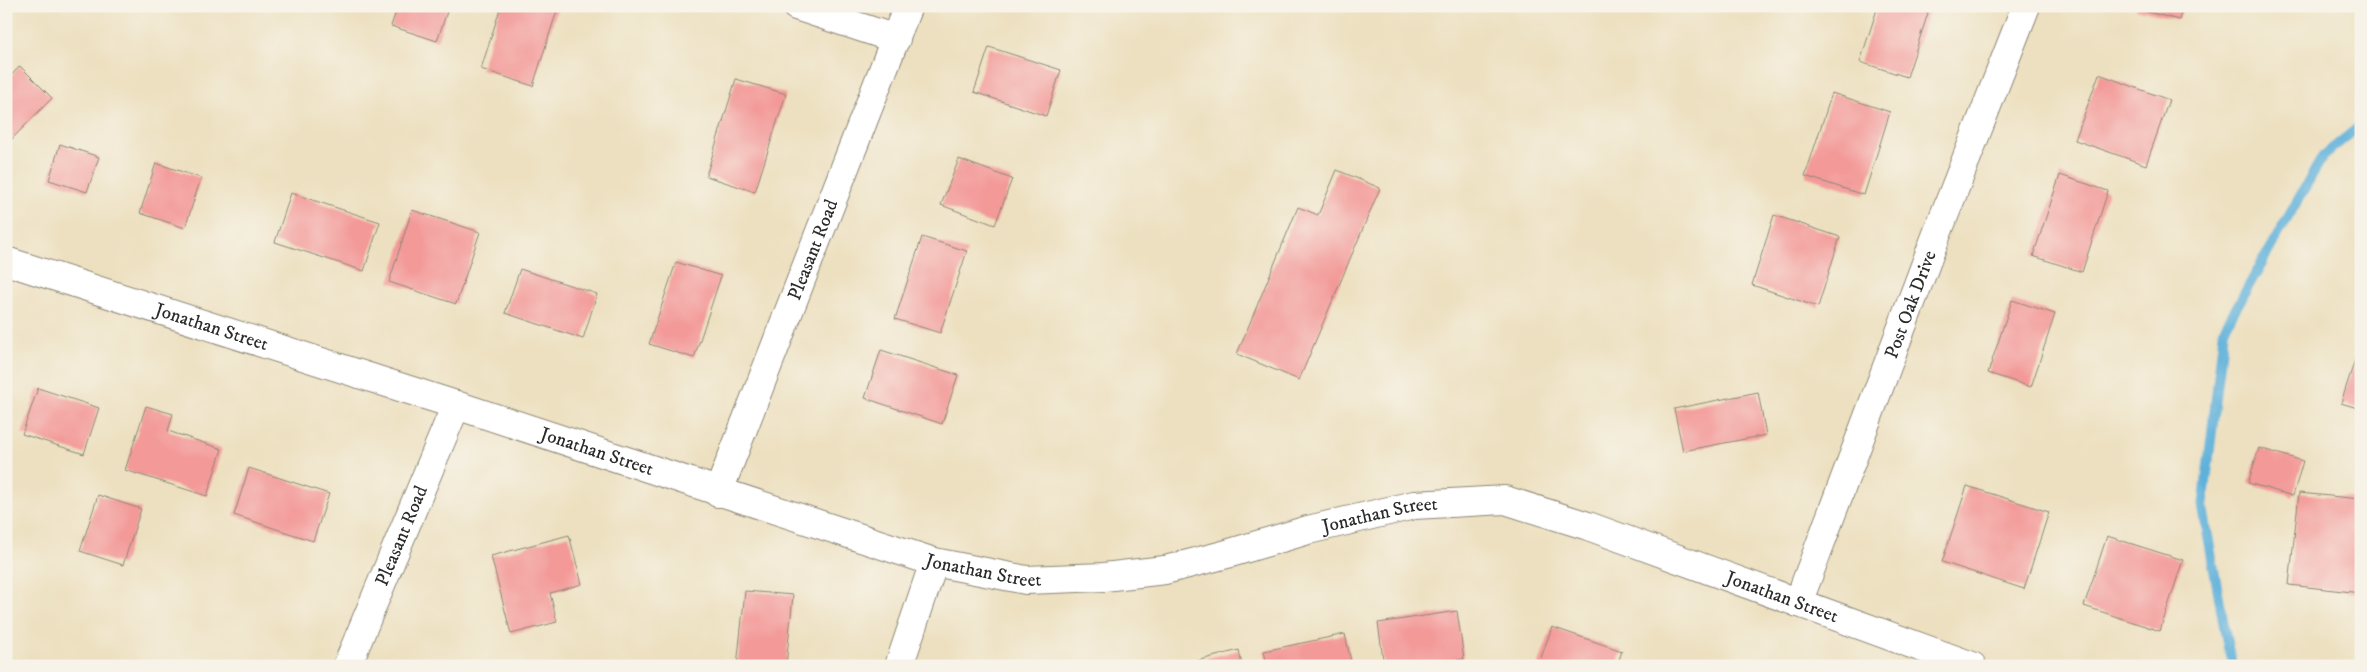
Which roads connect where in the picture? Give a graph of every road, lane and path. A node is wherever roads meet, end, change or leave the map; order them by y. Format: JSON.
{"nodes":[{"id":1,"x":796,"y":6,"type":"edge"},
{"id":2,"x":908,"y":6,"type":"edge"},
{"id":3,"x":2026,"y":6,"type":"edge"},
{"id":4,"x":896,"y":39,"type":"junction"},
{"id":5,"x":6,"y":261,"type":"edge"},
{"id":6,"x":456,"y":405,"type":"junction"},
{"id":7,"x":718,"y":493,"type":"junction"},
{"id":8,"x":934,"y":562,"type":"junction"},
{"id":9,"x":1798,"y":603,"type":"junction"},
{"id":10,"x":347,"y":666,"type":"edge"},
{"id":11,"x":899,"y":666,"type":"edge"},
{"id":12,"x":1972,"y":666,"type":"edge"}],
"edges":[{"from":1,"to":4,"type":"street"},
{"from":2,"to":4,"type":"street","name":"Pleasant Road"},
{"from":3,"to":9,"type":"street","name":"Post Oak Drive"},
{"from":4,"to":7,"type":"street","name":"Pleasant Road"},
{"from":5,"to":6,"type":"street","name":"Jonathan Street"},
{"from":6,"to":7,"type":"street","name":"Jonathan Street"},
{"from":6,"to":10,"type":"street","name":"Pleasant Road"},
{"from":7,"to":8,"type":"street","name":"Jonathan Street"},
{"from":8,"to":9,"type":"street","name":"Jonathan Street"},
{"from":8,"to":11,"type":"street"},
{"from":9,"to":12,"type":"street","name":"Jonathan Street"}]}
